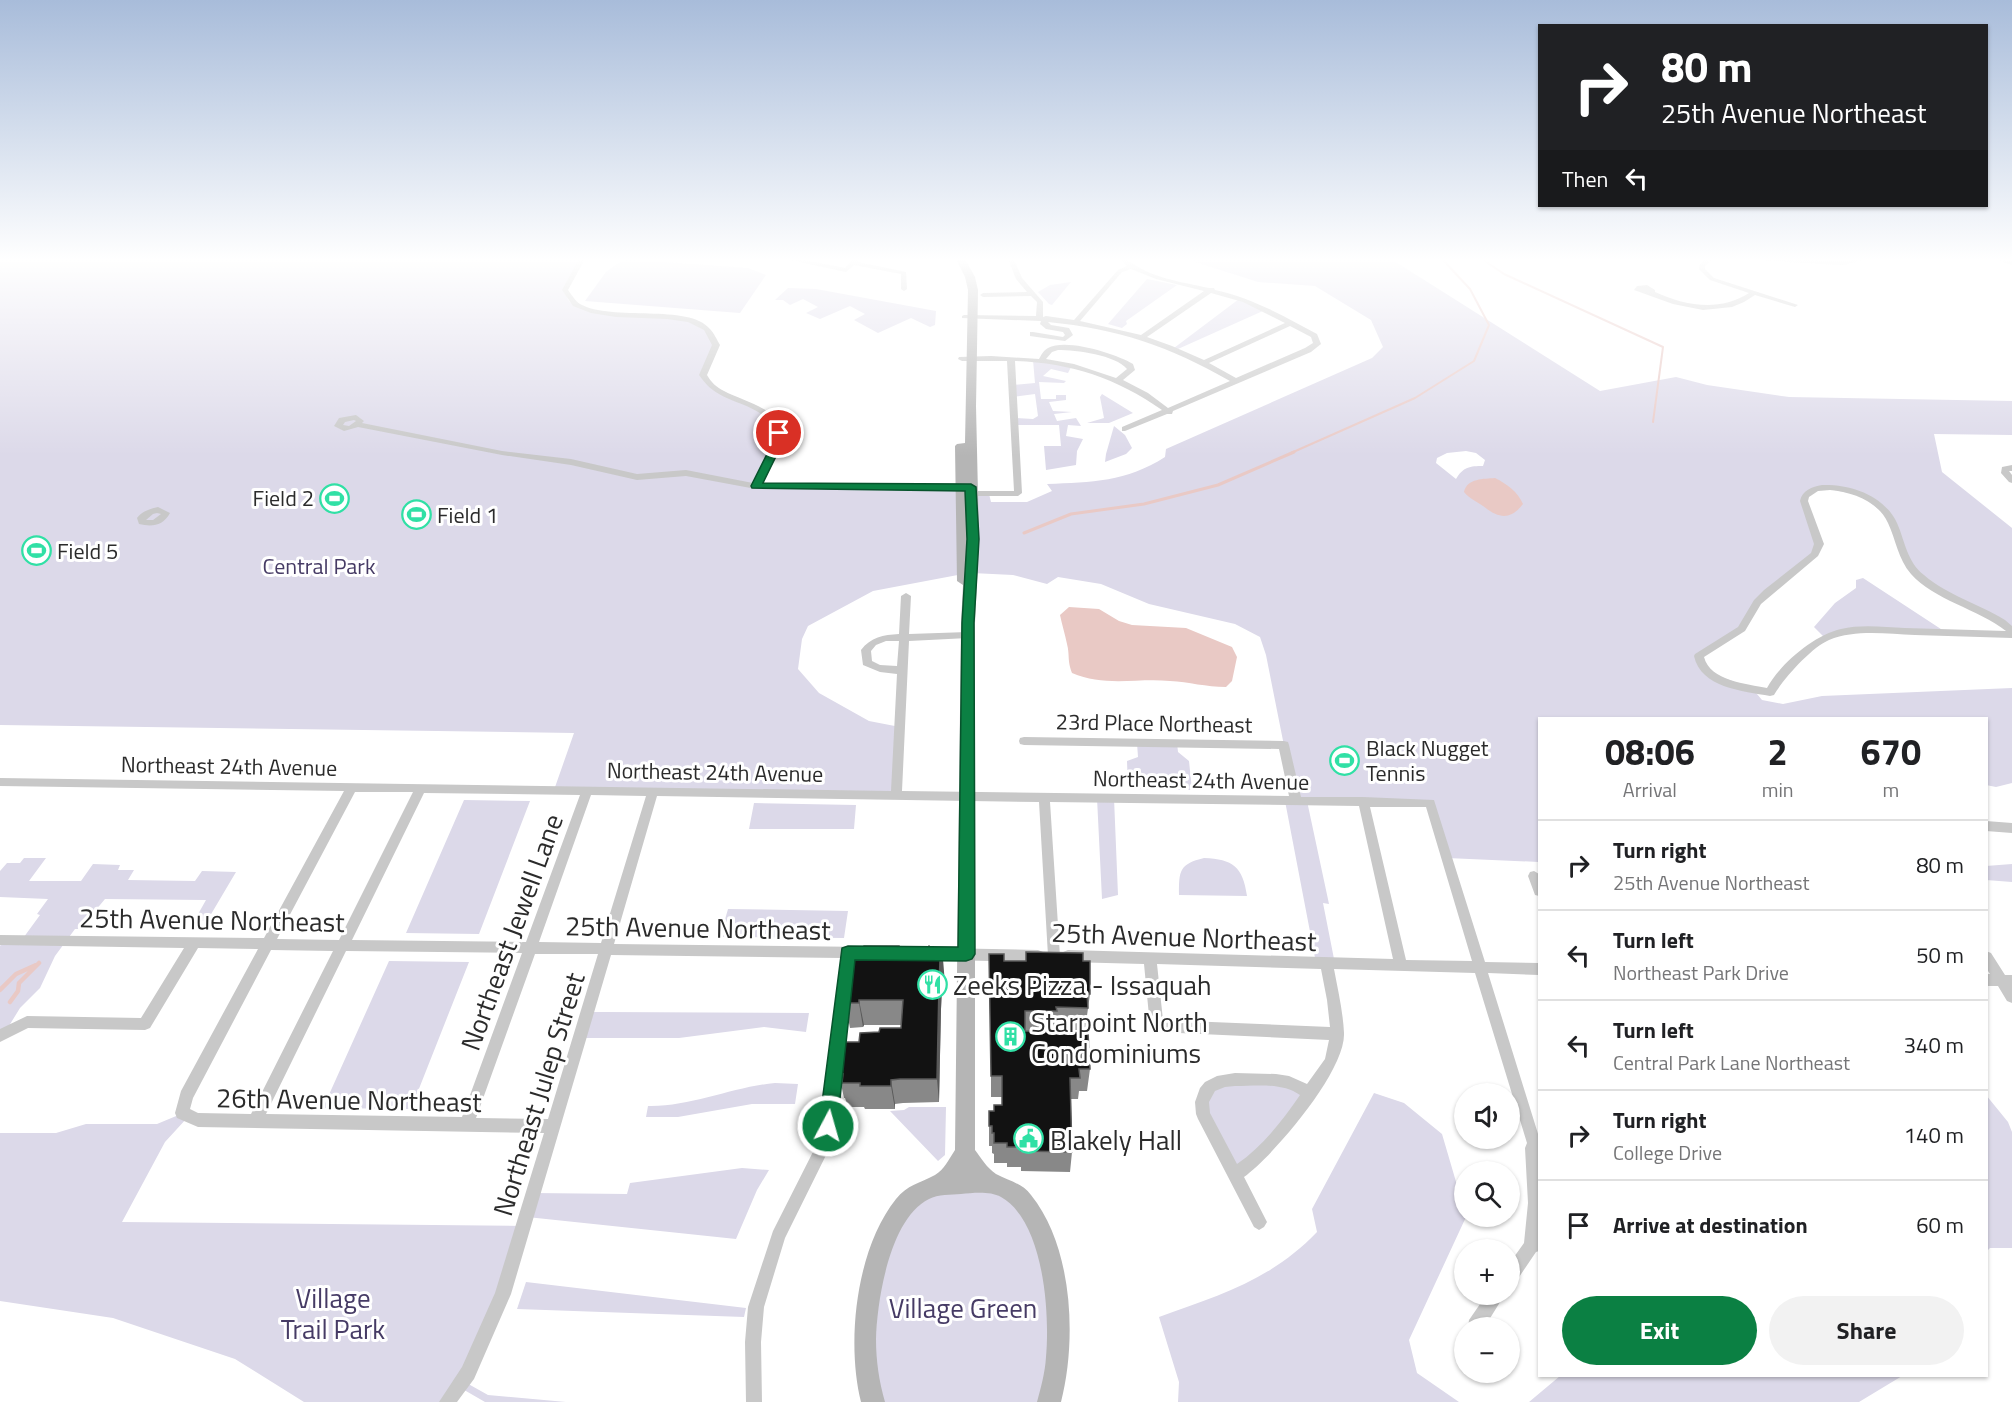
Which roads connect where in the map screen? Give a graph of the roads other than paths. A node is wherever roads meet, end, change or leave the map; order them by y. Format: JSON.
{"nodes":[{"id":1,"x":699,"y":324,"type":"edge"},
{"id":2,"x":968,"y":324,"type":"edge"},
{"id":3,"x":1045,"y":324,"type":"edge"},
{"id":4,"x":1088,"y":324,"type":"edge"},
{"id":5,"x":1161,"y":324,"type":"edge"},
{"id":6,"x":1285,"y":324,"type":"edge"},
{"id":7,"x":1294,"y":324,"type":"edge"},
{"id":8,"x":1033,"y":334,"type":"dead end"},
{"id":9,"x":1144,"y":336,"type":"junction"},
{"id":10,"x":967,"y":359,"type":"junction"},
{"id":11,"x":1011,"y":359,"type":"junction"},
{"id":12,"x":1042,"y":360,"type":"junction"},
{"id":13,"x":1205,"y":362,"type":"junction"},
{"id":14,"x":1119,"y":380,"type":"junction"},
{"id":15,"x":1236,"y":381,"type":"junction"},
{"id":16,"x":1169,"y":412,"type":"junction"},
{"id":17,"x":358,"y":425,"type":"dead end"},
{"id":18,"x":1125,"y":429,"type":"dead end"},
{"id":19,"x":2009,"y":469,"type":"edge"},
{"id":20,"x":2012,"y":480,"type":"edge"},
{"id":21,"x":756,"y":486,"type":"junction"},
{"id":22,"x":967,"y":489,"type":"junction"},
{"id":23,"x":906,"y":596,"type":"dead end"},
{"id":24,"x":968,"y":629,"type":"junction"},
{"id":25,"x":2012,"y":633,"type":"edge"},
{"id":26,"x":905,"y":637,"type":"junction"},
{"id":27,"x":903,"y":670,"type":"junction"},
{"id":28,"x":1024,"y":741,"type":"dead end"},
{"id":29,"x":0,"y":782,"type":"edge"},
{"id":30,"x":352,"y":787,"type":"junction"},
{"id":31,"x":421,"y":788,"type":"junction"},
{"id":32,"x":587,"y":790,"type":"junction"},
{"id":33,"x":653,"y":791,"type":"junction"},
{"id":34,"x":897,"y":794,"type":"junction"},
{"id":35,"x":967,"y":795,"type":"junction"},
{"id":36,"x":1044,"y":797,"type":"junction"},
{"id":37,"x":1296,"y":801,"type":"junction"},
{"id":38,"x":1363,"y":801,"type":"junction"},
{"id":39,"x":1988,"y":826,"type":"edge"},
{"id":40,"x":2012,"y":828,"type":"edge"},
{"id":41,"x":1534,"y":876,"type":"dead end"},
{"id":42,"x":1538,"y":888,"type":"edge"},
{"id":43,"x":0,"y":940,"type":"edge"},
{"id":44,"x":194,"y":943,"type":"junction"},
{"id":45,"x":268,"y":943,"type":"junction"},
{"id":46,"x":343,"y":944,"type":"junction"},
{"id":47,"x":531,"y":948,"type":"junction"},
{"id":48,"x":606,"y":949,"type":"junction"},
{"id":49,"x":848,"y":953,"type":"junction"},
{"id":50,"x":966,"y":954,"type":"junction"},
{"id":51,"x":1054,"y":956,"type":"junction"},
{"id":52,"x":1150,"y":959,"type":"junction"},
{"id":53,"x":1988,"y":959,"type":"edge"},
{"id":54,"x":1326,"y":963,"type":"junction"},
{"id":55,"x":1401,"y":966,"type":"junction"},
{"id":56,"x":1479,"y":968,"type":"junction"},
{"id":57,"x":1538,"y":969,"type":"edge"},
{"id":58,"x":1988,"y":980,"type":"edge"},
{"id":59,"x":2007,"y":980,"type":"edge"},
{"id":60,"x":2012,"y":997,"type":"edge"},
{"id":61,"x":1338,"y":1034,"type":"junction"},
{"id":62,"x":0,"y":1036,"type":"edge"},
{"id":63,"x":1308,"y":1093,"type":"junction"},
{"id":64,"x":255,"y":1120,"type":"junction"},
{"id":65,"x":467,"y":1124,"type":"junction"},
{"id":66,"x":554,"y":1126,"type":"junction"},
{"id":67,"x":1532,"y":1138,"type":"junction"},
{"id":68,"x":965,"y":1153,"type":"junction"},
{"id":69,"x":1538,"y":1153,"type":"edge"},
{"id":70,"x":1236,"y":1174,"type":"junction"},
{"id":71,"x":991,"y":1183,"type":"junction"},
{"id":72,"x":939,"y":1185,"type":"junction"},
{"id":73,"x":1259,"y":1222,"type":"dead end"},
{"id":74,"x":1535,"y":1244,"type":"edge"},
{"id":75,"x":1520,"y":1263,"type":"edge"},
{"id":76,"x":447,"y":1402,"type":"edge"},
{"id":77,"x":754,"y":1402,"type":"edge"},
{"id":78,"x":873,"y":1402,"type":"edge"},
{"id":79,"x":1049,"y":1402,"type":"edge"}],
"edges":[{"from":1,"to":21,"type":"street"},
{"from":2,"to":10,"type":"street"},
{"from":3,"to":8,"type":"street"},
{"from":4,"to":9,"type":"street"},
{"from":5,"to":9,"type":"street"},
{"from":6,"to":13,"type":"street"},
{"from":7,"to":15,"type":"street"},
{"from":9,"to":13,"type":"street"},
{"from":10,"to":11,"type":"street"},
{"from":10,"to":22,"type":"street"},
{"from":11,"to":12,"type":"street"},
{"from":11,"to":22,"type":"street"},
{"from":12,"to":14,"type":"street"},
{"from":12,"to":14,"type":"street"},
{"from":13,"to":15,"type":"street"},
{"from":14,"to":16,"type":"street"},
{"from":15,"to":16,"type":"street"},
{"from":16,"to":18,"type":"street"},
{"from":17,"to":21,"type":"street"},
{"from":19,"to":20,"type":"street"},
{"from":21,"to":22,"type":"street"},
{"from":22,"to":24,"type":"street"},
{"from":23,"to":26,"type":"street"},
{"from":24,"to":26,"type":"street"},
{"from":24,"to":35,"type":"street"},
{"from":25,"to":25,"type":"street"},
{"from":26,"to":27,"type":"street"},
{"from":26,"to":27,"type":"street"},
{"from":27,"to":34,"type":"street"},
{"from":28,"to":37,"type":"street","name":"23rd Place Northeast"},
{"from":29,"to":30,"type":"street","name":"Northeast 24th Avenue"},
{"from":30,"to":31,"type":"street","name":"Northeast 24th Avenue"},
{"from":30,"to":45,"type":"street"},
{"from":31,"to":32,"type":"street","name":"Northeast 24th Avenue"},
{"from":31,"to":46,"type":"street"},
{"from":32,"to":33,"type":"street","name":"Northeast 24th Avenue"},
{"from":32,"to":47,"type":"street","name":"Northeast Jewell Lane"},
{"from":33,"to":34,"type":"street","name":"Northeast 24th Avenue"},
{"from":33,"to":48,"type":"street","name":"Northeast Julep Street"},
{"from":34,"to":35,"type":"street","name":"Northeast 24th Avenue"},
{"from":35,"to":36,"type":"street","name":"Northeast 24th Avenue"},
{"from":35,"to":50,"type":"street"},
{"from":36,"to":37,"type":"street","name":"Northeast 24th Avenue"},
{"from":36,"to":51,"type":"street"},
{"from":37,"to":38,"type":"street","name":"Northeast 24th Avenue"},
{"from":38,"to":55,"type":"street"},
{"from":38,"to":56,"type":"street","name":"Northeast 24th Avenue"},
{"from":39,"to":40,"type":"street"},
{"from":41,"to":42,"type":"street"},
{"from":43,"to":44,"type":"street","name":"25th Avenue Northeast"},
{"from":44,"to":45,"type":"street","name":"25th Avenue Northeast"},
{"from":44,"to":62,"type":"street"},
{"from":45,"to":46,"type":"street","name":"25th Avenue Northeast"},
{"from":45,"to":64,"type":"street","name":"26th Avenue Northeast"},
{"from":46,"to":47,"type":"street","name":"25th Avenue Northeast"},
{"from":46,"to":64,"type":"street"},
{"from":47,"to":48,"type":"street","name":"25th Avenue Northeast"},
{"from":47,"to":65,"type":"street","name":"Northeast Jewell Lane"},
{"from":48,"to":49,"type":"street","name":"25th Avenue Northeast"},
{"from":48,"to":66,"type":"street","name":"Northeast Julep Street"},
{"from":49,"to":50,"type":"street","name":"25th Avenue Northeast"},
{"from":49,"to":77,"type":"street"},
{"from":50,"to":51,"type":"street","name":"25th Avenue Northeast"},
{"from":50,"to":68,"type":"street"},
{"from":51,"to":52,"type":"street","name":"25th Avenue Northeast"},
{"from":52,"to":54,"type":"street","name":"25th Avenue Northeast"},
{"from":52,"to":61,"type":"street"},
{"from":53,"to":59,"type":"street"},
{"from":54,"to":55,"type":"street","name":"25th Avenue Northeast"},
{"from":54,"to":61,"type":"street"},
{"from":55,"to":56,"type":"street","name":"25th Avenue Northeast"},
{"from":56,"to":57,"type":"street","name":"25th Avenue Northeast"},
{"from":56,"to":67,"type":"street"},
{"from":58,"to":59,"type":"street"},
{"from":59,"to":60,"type":"street"},
{"from":61,"to":63,"type":"street"},
{"from":63,"to":70,"type":"street"},
{"from":63,"to":70,"type":"street"},
{"from":64,"to":65,"type":"street","name":"26th Avenue Northeast"},
{"from":65,"to":66,"type":"street","name":"26th Avenue Northeast"},
{"from":66,"to":76,"type":"street","name":"Northeast Julep Street"},
{"from":67,"to":69,"type":"street"},
{"from":67,"to":74,"type":"street"},
{"from":68,"to":71,"type":"street"},
{"from":68,"to":72,"type":"street"},
{"from":70,"to":73,"type":"street"},
{"from":71,"to":72,"type":"street"},
{"from":71,"to":79,"type":"street"},
{"from":72,"to":78,"type":"street"},
{"from":74,"to":75,"type":"street"}]}
